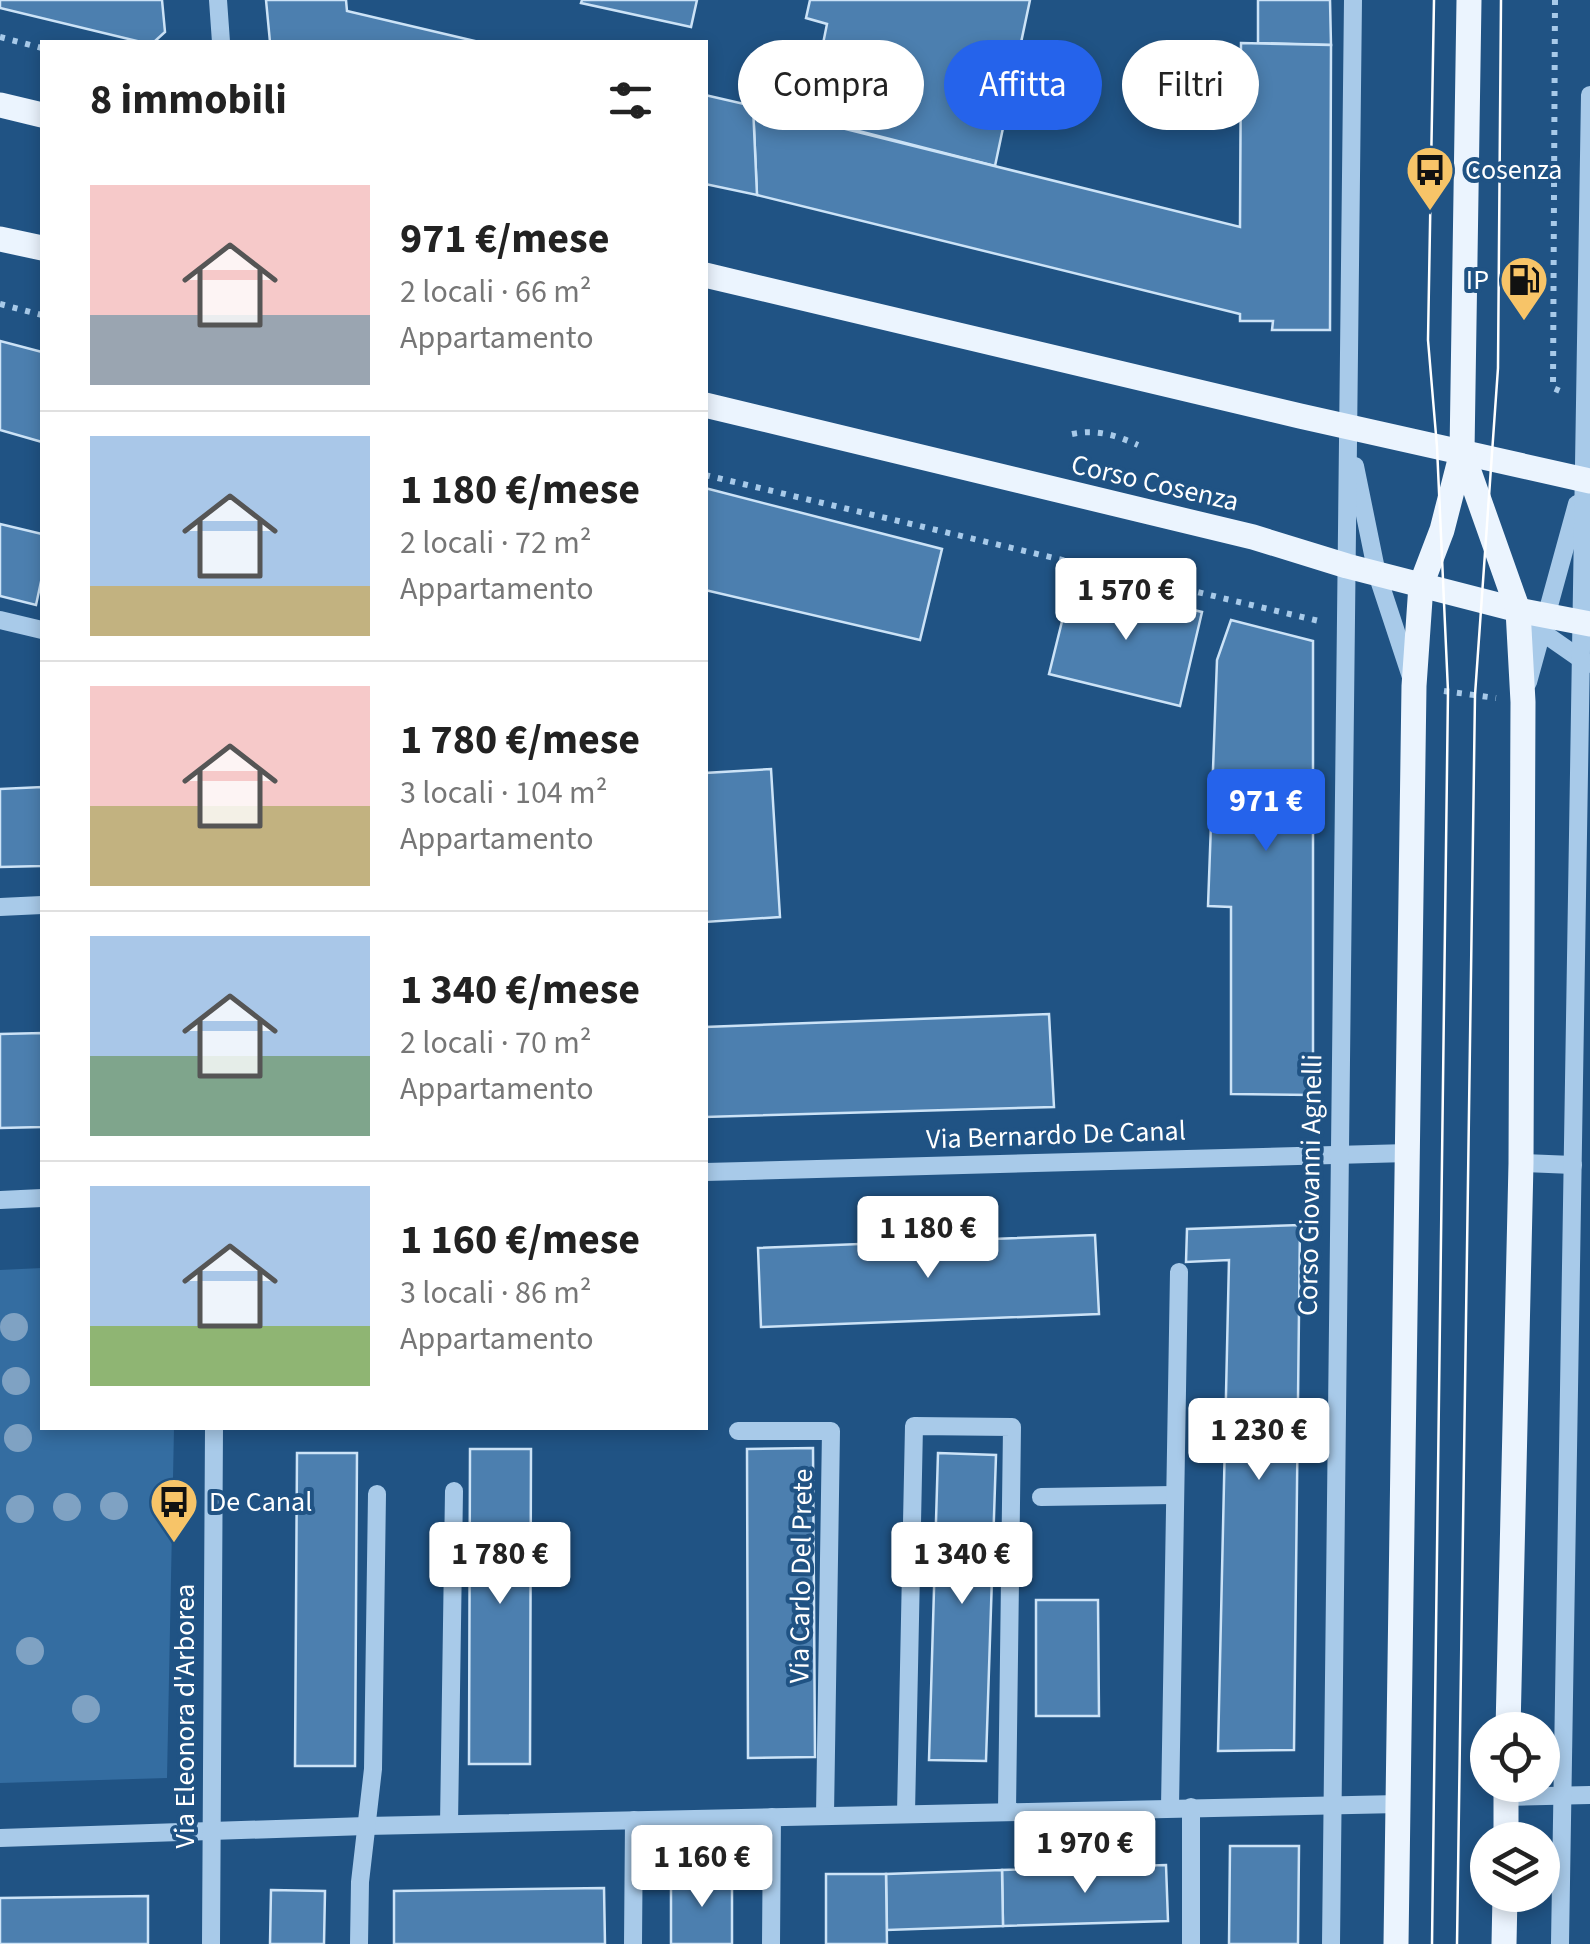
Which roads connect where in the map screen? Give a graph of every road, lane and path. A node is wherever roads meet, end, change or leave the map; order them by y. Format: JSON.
{"nodes":[{"id":1,"x":218,"y":0,"type":"edge"},
{"id":2,"x":1354,"y":0,"type":"edge"},
{"id":3,"x":1469,"y":0,"type":"edge"},
{"id":4,"x":1555,"y":0,"type":"edge"},
{"id":5,"x":0,"y":37,"type":"edge"},
{"id":6,"x":221,"y":40,"type":"edge"},
{"id":7,"x":40,"y":47,"type":"edge"},
{"id":8,"x":1590,"y":94,"type":"edge"},
{"id":9,"x":0,"y":105,"type":"edge"},
{"id":10,"x":40,"y":115,"type":"edge"},
{"id":11,"x":0,"y":238,"type":"edge"},
{"id":12,"x":40,"y":248,"type":"edge"},
{"id":13,"x":708,"y":276,"type":"edge"},
{"id":14,"x":0,"y":304,"type":"edge"},
{"id":15,"x":40,"y":314,"type":"edge"},
{"id":16,"x":1553,"y":368,"type":"dead end"},
{"id":17,"x":708,"y":406,"type":"edge"},
{"id":18,"x":1348,"y":426,"type":"junction"},
{"id":19,"x":1072,"y":434,"type":"dead end"},
{"id":20,"x":1138,"y":445,"type":"dead end"},
{"id":21,"x":1462,"y":452,"type":"junction"},
{"id":22,"x":708,"y":476,"type":"edge"},
{"id":23,"x":1587,"y":480,"type":"edge"},
{"id":24,"x":1347,"y":566,"type":"junction"},
{"id":25,"x":1377,"y":574,"type":"junction"},
{"id":26,"x":1421,"y":584,"type":"junction"},
{"id":27,"x":1518,"y":610,"type":"junction"},
{"id":28,"x":0,"y":620,"type":"edge"},
{"id":29,"x":1586,"y":622,"type":"edge"},
{"id":30,"x":1543,"y":623,"type":"junction"},
{"id":31,"x":40,"y":630,"type":"edge"},
{"id":32,"x":1319,"y":637,"type":"dead end"},
{"id":33,"x":1586,"y":664,"type":"edge"},
{"id":34,"x":1414,"y":686,"type":"junction"},
{"id":35,"x":1523,"y":702,"type":"junction"},
{"id":36,"x":40,"y":905,"type":"edge"},
{"id":37,"x":0,"y":907,"type":"edge"},
{"id":38,"x":1408,"y":1153,"type":"junction"},
{"id":39,"x":1340,"y":1154,"type":"junction"},
{"id":40,"x":1522,"y":1163,"type":"junction"},
{"id":41,"x":1573,"y":1165,"type":"junction"},
{"id":42,"x":708,"y":1172,"type":"edge"},
{"id":43,"x":40,"y":1198,"type":"edge"},
{"id":44,"x":0,"y":1200,"type":"edge"},
{"id":45,"x":1179,"y":1272,"type":"dead end"},
{"id":46,"x":214,"y":1430,"type":"edge"},
{"id":47,"x":738,"y":1431,"type":"dead end"},
{"id":48,"x":454,"y":1490,"type":"dead end"},
{"id":49,"x":377,"y":1494,"type":"dead end"},
{"id":50,"x":1174,"y":1496,"type":"junction"},
{"id":51,"x":1041,"y":1498,"type":"dead end"},
{"id":52,"x":1508,"y":1712,"type":"edge"},
{"id":53,"x":1590,"y":1795,"type":"edge"},
{"id":54,"x":1562,"y":1796,"type":"junction"},
{"id":55,"x":1332,"y":1804,"type":"junction"},
{"id":56,"x":1399,"y":1804,"type":"junction"},
{"id":57,"x":1170,"y":1806,"type":"junction"},
{"id":58,"x":1192,"y":1807,"type":"junction"},
{"id":59,"x":1007,"y":1811,"type":"junction"},
{"id":60,"x":906,"y":1813,"type":"junction"},
{"id":61,"x":825,"y":1815,"type":"junction"},
{"id":62,"x":772,"y":1817,"type":"junction"},
{"id":63,"x":634,"y":1820,"type":"junction"},
{"id":64,"x":449,"y":1824,"type":"junction"},
{"id":65,"x":366,"y":1826,"type":"junction"},
{"id":66,"x":211,"y":1831,"type":"junction"},
{"id":67,"x":0,"y":1838,"type":"edge"},
{"id":68,"x":1505,"y":1912,"type":"edge"},
{"id":69,"x":211,"y":1944,"type":"edge"},
{"id":70,"x":359,"y":1944,"type":"edge"},
{"id":71,"x":633,"y":1944,"type":"edge"},
{"id":72,"x":771,"y":1944,"type":"edge"},
{"id":73,"x":1191,"y":1944,"type":"edge"},
{"id":74,"x":1330,"y":1944,"type":"edge"},
{"id":75,"x":1396,"y":1944,"type":"edge"},
{"id":76,"x":1504,"y":1944,"type":"edge"},
{"id":77,"x":1560,"y":1944,"type":"edge"}],
"edges":[{"from":1,"to":6,"type":"street"},
{"from":2,"to":18,"type":"street","name":"Corso Giovanni Agnelli"},
{"from":3,"to":21,"type":"main road","name":"Corso Giovanni Agnelli"},
{"from":4,"to":16,"type":"path"},
{"from":5,"to":7,"type":"path"},
{"from":8,"to":23,"type":"street","name":"Corso Giovanni Agnelli"},
{"from":9,"to":10,"type":"main road"},
{"from":11,"to":12,"type":"main road"},
{"from":13,"to":18,"type":"main road"},
{"from":14,"to":15,"type":"path"},
{"from":17,"to":24,"type":"main road","name":"Corso Cosenza"},
{"from":18,"to":21,"type":"main road"},
{"from":18,"to":24,"type":"street","name":"Corso Giovanni Agnelli"},
{"from":18,"to":25,"type":"street","name":"Corso Giovanni Agnelli"},
{"from":19,"to":20,"type":"path"},
{"from":21,"to":23,"type":"main road"},
{"from":21,"to":26,"type":"main road","name":"Corso Giovanni Agnelli"},
{"from":21,"to":27,"type":"main road","name":"Corso Giovanni Agnelli"},
{"from":22,"to":32,"type":"path"},
{"from":23,"to":29,"type":"street","name":"Corso Giovanni Agnelli"},
{"from":23,"to":30,"type":"street","name":"Corso Giovanni Agnelli"},
{"from":24,"to":25,"type":"main road","name":"Corso Cosenza"},
{"from":24,"to":39,"type":"street","name":"Corso Giovanni Agnelli"},
{"from":25,"to":26,"type":"main road","name":"Corso Cosenza"},
{"from":25,"to":34,"type":"street","name":"Corso Giovanni Agnelli"},
{"from":26,"to":27,"type":"main road","name":"Corso Cosenza"},
{"from":26,"to":34,"type":"main road","name":"Corso Giovanni Agnelli"},
{"from":27,"to":30,"type":"main road","name":"Corso Cosenza"},
{"from":27,"to":35,"type":"main road","name":"Corso Giovanni Agnelli"},
{"from":28,"to":31,"type":"street"},
{"from":29,"to":30,"type":"main road","name":"Corso Cosenza"},
{"from":29,"to":33,"type":"street","name":"Corso Giovanni Agnelli"},
{"from":30,"to":33,"type":"street","name":"Corso Cosenza"},
{"from":30,"to":35,"type":"street","name":"Corso Giovanni Agnelli"},
{"from":33,"to":41,"type":"street","name":"Corso Giovanni Agnelli"},
{"from":34,"to":35,"type":"path"},
{"from":34,"to":38,"type":"main road","name":"Corso Giovanni Agnelli"},
{"from":35,"to":40,"type":"main road","name":"Corso Giovanni Agnelli"},
{"from":36,"to":37,"type":"street"},
{"from":38,"to":39,"type":"street","name":"Via Bernardo De Canal"},
{"from":38,"to":56,"type":"main road","name":"Corso Giovanni Agnelli"},
{"from":39,"to":42,"type":"street","name":"Via Bernardo De Canal"},
{"from":39,"to":55,"type":"street","name":"Corso Giovanni Agnelli"},
{"from":40,"to":41,"type":"street"},
{"from":40,"to":52,"type":"main road","name":"Corso Giovanni Agnelli"},
{"from":41,"to":54,"type":"street","name":"Corso Giovanni Agnelli"},
{"from":43,"to":44,"type":"street"},
{"from":45,"to":50,"type":"street"},
{"from":46,"to":66,"type":"street","name":"Via Eleonora d'Arborea"},
{"from":47,"to":61,"type":"street","name":"Via Carlo Del Prete"},
{"from":48,"to":64,"type":"street"},
{"from":49,"to":65,"type":"street"},
{"from":50,"to":51,"type":"street"},
{"from":50,"to":57,"type":"street"},
{"from":53,"to":54,"type":"street"},
{"from":54,"to":77,"type":"street","name":"Corso Giovanni Agnelli"},
{"from":55,"to":56,"type":"street"},
{"from":55,"to":58,"type":"street"},
{"from":55,"to":74,"type":"street","name":"Corso Giovanni Agnelli"},
{"from":56,"to":75,"type":"main road","name":"Corso Giovanni Agnelli"},
{"from":57,"to":58,"type":"street"},
{"from":57,"to":59,"type":"street"},
{"from":58,"to":73,"type":"street"},
{"from":59,"to":60,"type":"street"},
{"from":59,"to":60,"type":"street"},
{"from":60,"to":61,"type":"street"},
{"from":61,"to":62,"type":"street"},
{"from":62,"to":63,"type":"street"},
{"from":62,"to":72,"type":"street"},
{"from":63,"to":64,"type":"street"},
{"from":63,"to":71,"type":"street"},
{"from":64,"to":65,"type":"street"},
{"from":65,"to":66,"type":"street"},
{"from":65,"to":70,"type":"street"},
{"from":66,"to":67,"type":"street"},
{"from":66,"to":69,"type":"street","name":"Via Eleonora d'Arborea"},
{"from":68,"to":76,"type":"main road"}]}
